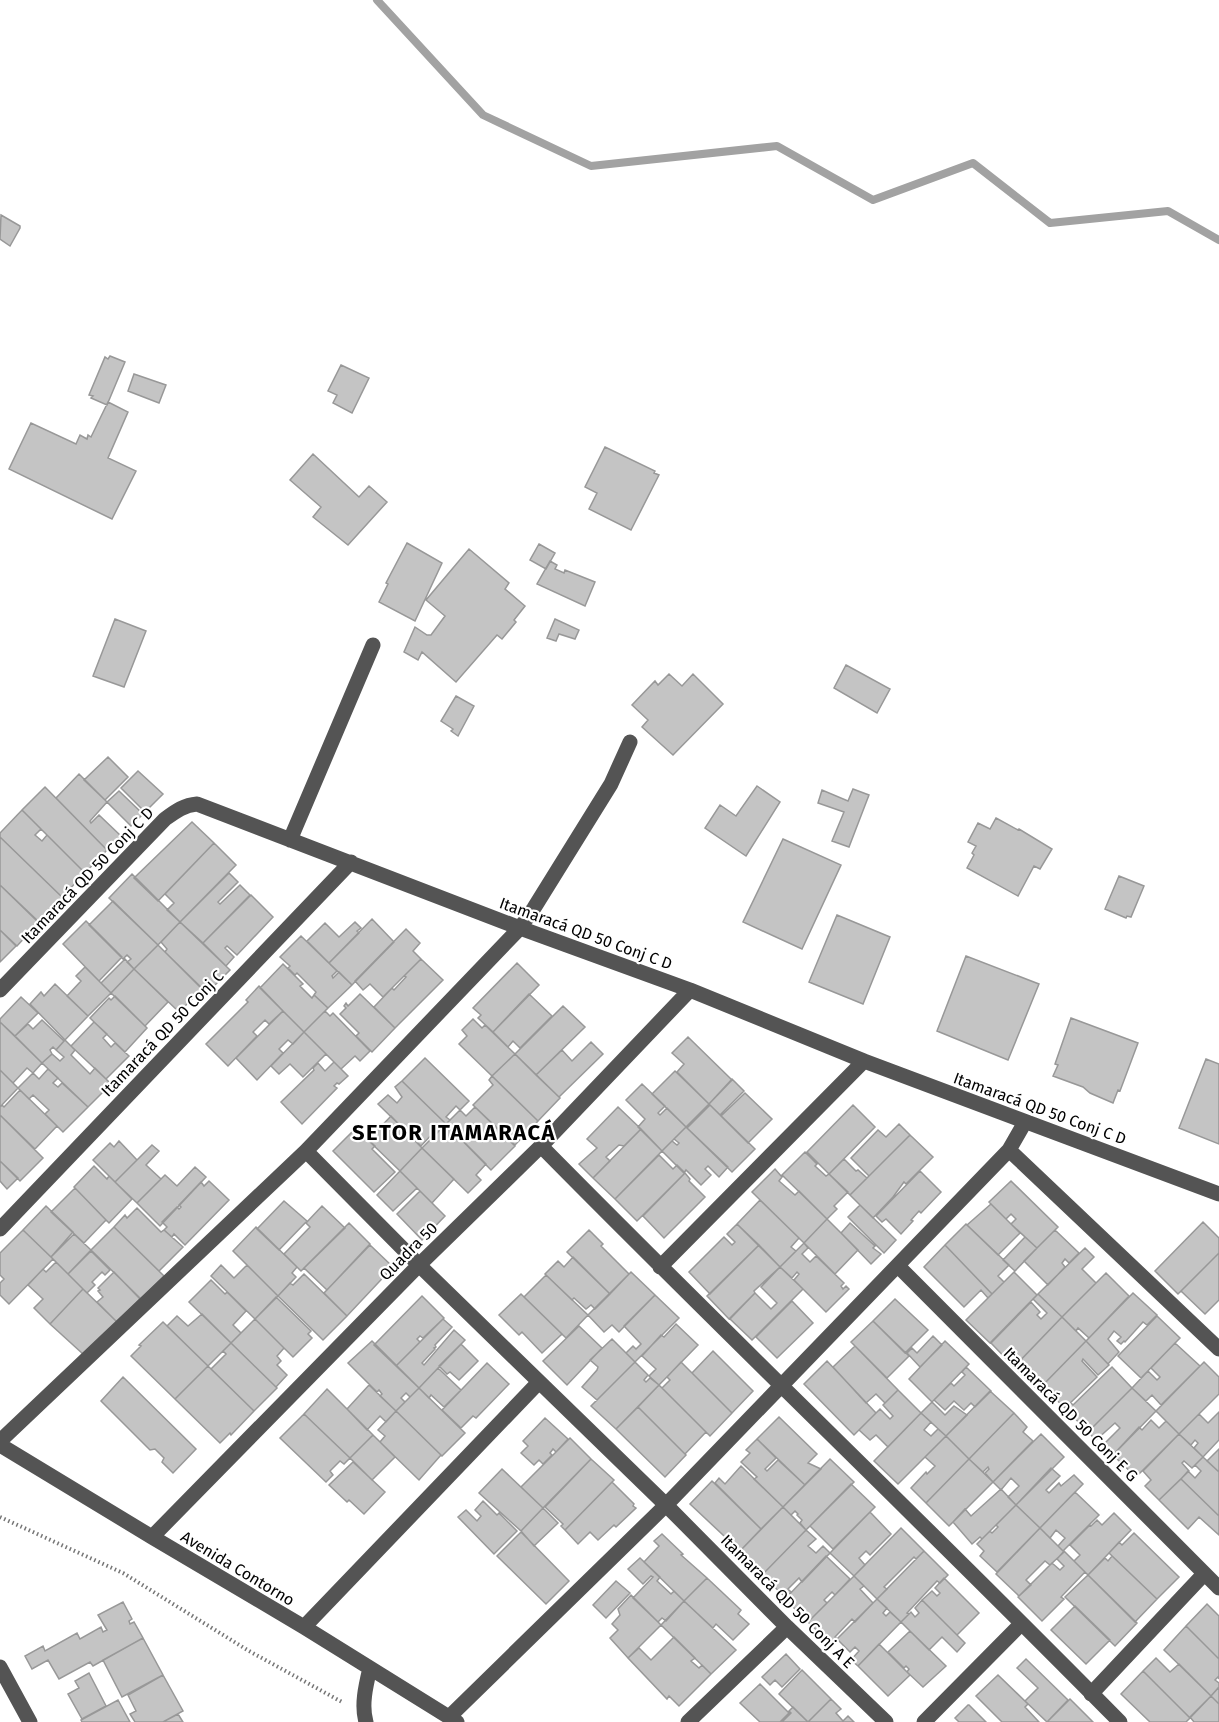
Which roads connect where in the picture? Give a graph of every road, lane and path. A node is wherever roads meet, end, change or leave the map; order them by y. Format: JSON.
{"nodes":[{"id":1,"x":373,"y":645,"type":"dead end"},
{"id":2,"x":630,"y":742,"type":"dead end"},
{"id":3,"x":290,"y":840,"type":"junction"},
{"id":4,"x":351,"y":862,"type":"junction"},
{"id":5,"x":520,"y":928,"type":"junction"},
{"id":6,"x":0,"y":990,"type":"edge"},
{"id":7,"x":690,"y":990,"type":"junction"},
{"id":8,"x":864,"y":1061,"type":"junction"},
{"id":9,"x":1025,"y":1122,"type":"junction"},
{"id":10,"x":541,"y":1146,"type":"junction"},
{"id":11,"x":1009,"y":1150,"type":"junction"},
{"id":12,"x":306,"y":1151,"type":"junction"},
{"id":13,"x":1219,"y":1194,"type":"edge"},
{"id":14,"x":0,"y":1229,"type":"edge"},
{"id":15,"x":419,"y":1265,"type":"junction"},
{"id":16,"x":898,"y":1266,"type":"junction"},
{"id":17,"x":660,"y":1267,"type":"junction"},
{"id":18,"x":1219,"y":1349,"type":"edge"},
{"id":19,"x":539,"y":1382,"type":"junction"},
{"id":20,"x":782,"y":1386,"type":"junction"},
{"id":21,"x":0,"y":1443,"type":"edge"},
{"id":22,"x":666,"y":1505,"type":"junction"},
{"id":23,"x":0,"y":1517,"type":"edge"},
{"id":24,"x":152,"y":1537,"type":"junction"},
{"id":25,"x":1204,"y":1574,"type":"junction"},
{"id":26,"x":1219,"y":1588,"type":"edge"},
{"id":27,"x":1021,"y":1624,"type":"junction"},
{"id":28,"x":787,"y":1627,"type":"junction"},
{"id":29,"x":304,"y":1628,"type":"junction"},
{"id":30,"x":0,"y":1666,"type":"edge"},
{"id":31,"x":370,"y":1668,"type":"junction"},
{"id":32,"x":1091,"y":1694,"type":"junction"},
{"id":33,"x":365,"y":1718,"type":"edge"},
{"id":34,"x":453,"y":1719,"type":"edge"},
{"id":35,"x":30,"y":1722,"type":"edge"},
{"id":36,"x":688,"y":1722,"type":"edge"},
{"id":37,"x":886,"y":1722,"type":"edge"},
{"id":38,"x":924,"y":1722,"type":"edge"},
{"id":39,"x":1119,"y":1722,"type":"edge"}],
"edges":[{"from":1,"to":3,"type":"street"},
{"from":2,"to":5,"type":"street"},
{"from":3,"to":4,"type":"street","name":"Itamaracá QD 50 Conj C D"},
{"from":3,"to":6,"type":"street","name":"Itamaracá QD 50 Conj C D"},
{"from":4,"to":5,"type":"street","name":"Itamaracá QD 50 Conj C D"},
{"from":4,"to":14,"type":"street","name":"Itamaracá QD 50 Conj C"},
{"from":5,"to":7,"type":"street","name":"Itamaracá QD 50 Conj C D"},
{"from":5,"to":12,"type":"street"},
{"from":7,"to":8,"type":"street","name":"Itamaracá QD 50 Conj C D"},
{"from":7,"to":10,"type":"street","name":"Quadra 50"},
{"from":8,"to":9,"type":"street","name":"Itamaracá QD 50 Conj C D"},
{"from":8,"to":17,"type":"street"},
{"from":9,"to":11,"type":"street"},
{"from":9,"to":13,"type":"street","name":"Itamaracá QD 50 Conj C D"},
{"from":10,"to":15,"type":"street","name":"Quadra 50"},
{"from":10,"to":17,"type":"street"},
{"from":11,"to":16,"type":"street"},
{"from":11,"to":18,"type":"street"},
{"from":12,"to":15,"type":"street","name":"Itamaracá QD 50 Conj A E"},
{"from":12,"to":21,"type":"street"},
{"from":15,"to":19,"type":"street","name":"Itamaracá QD 50 Conj A E"},
{"from":15,"to":24,"type":"street","name":"Quadra 50"},
{"from":16,"to":20,"type":"street"},
{"from":16,"to":25,"type":"street","name":"Itamaracá QD 50 Conj E G"},
{"from":17,"to":20,"type":"street"},
{"from":19,"to":22,"type":"street","name":"Itamaracá QD 50 Conj A E"},
{"from":19,"to":29,"type":"street"},
{"from":20,"to":22,"type":"street"},
{"from":20,"to":27,"type":"street"},
{"from":21,"to":24,"type":"street","name":"Avenida Contorno"},
{"from":22,"to":28,"type":"street","name":"Itamaracá QD 50 Conj A E"},
{"from":22,"to":34,"type":"street"},
{"from":23,"to":33,"type":"path"},
{"from":24,"to":29,"type":"street","name":"Avenida Contorno"},
{"from":25,"to":26,"type":"street","name":"Itamaracá QD 50 Conj E G"},
{"from":25,"to":32,"type":"street"},
{"from":27,"to":32,"type":"street"},
{"from":27,"to":38,"type":"street"},
{"from":28,"to":36,"type":"street"},
{"from":28,"to":37,"type":"street","name":"Itamaracá QD 50 Conj A E"},
{"from":29,"to":31,"type":"street","name":"Avenida Contorno"},
{"from":30,"to":35,"type":"street"},
{"from":31,"to":33,"type":"street"},
{"from":31,"to":34,"type":"street","name":"Avenida Contorno"},
{"from":32,"to":39,"type":"street"}]}
